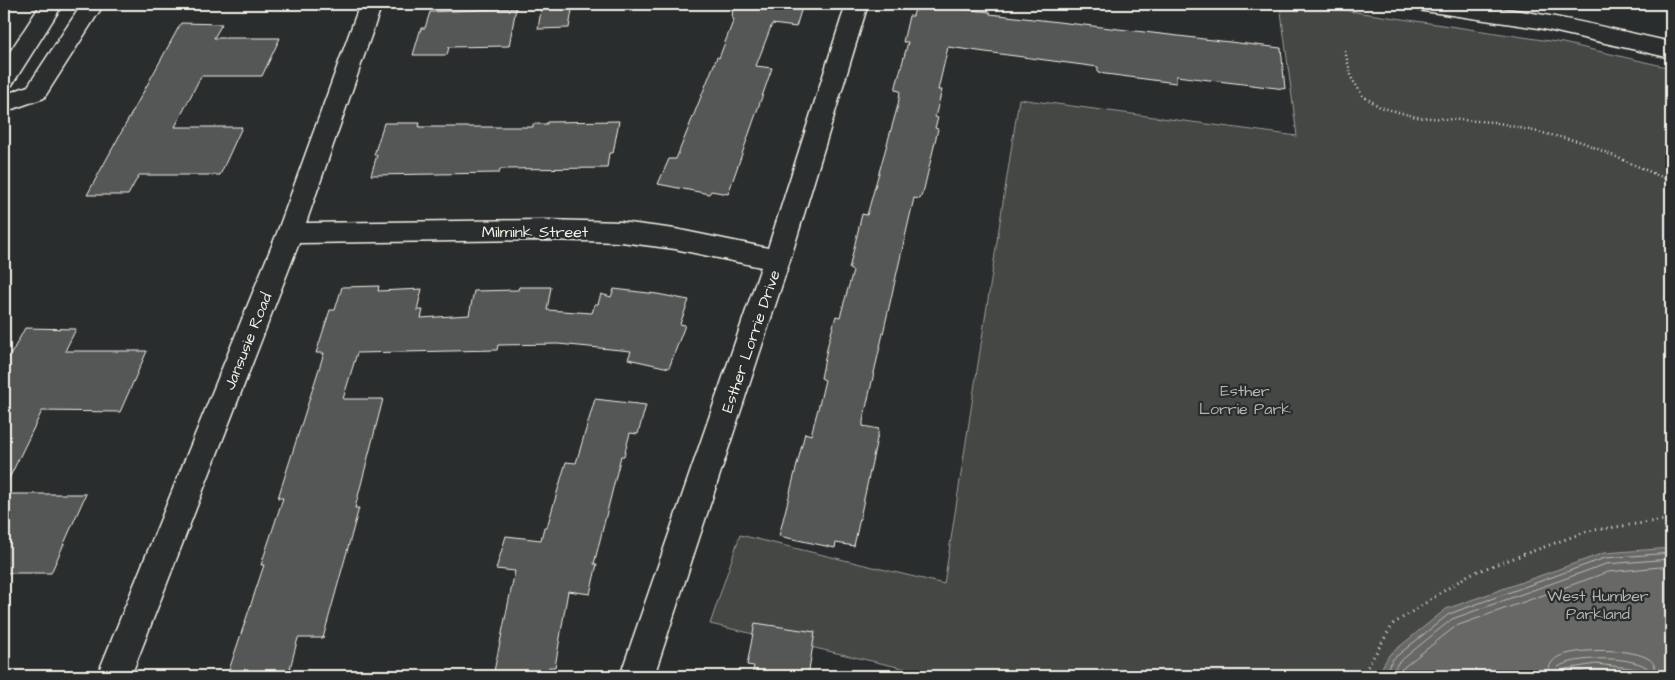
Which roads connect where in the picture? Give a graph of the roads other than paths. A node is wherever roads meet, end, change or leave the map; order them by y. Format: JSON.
{"nodes":[{"id":1,"x":52,"y":4,"type":"edge"},
{"id":2,"x":93,"y":4,"type":"edge"},
{"id":3,"x":371,"y":4,"type":"edge"},
{"id":4,"x":857,"y":4,"type":"edge"},
{"id":5,"x":1424,"y":4,"type":"edge"},
{"id":6,"x":1671,"y":50,"type":"edge"},
{"id":7,"x":4,"y":79,"type":"edge"},
{"id":8,"x":4,"y":102,"type":"edge"},
{"id":9,"x":290,"y":233,"type":"junction"},
{"id":10,"x":777,"y":260,"type":"junction"},
{"id":11,"x":114,"y":676,"type":"edge"},
{"id":12,"x":638,"y":676,"type":"edge"}],
"edges":[{"from":1,"to":7,"type":"street"},
{"from":2,"to":8,"type":"street"},
{"from":3,"to":9,"type":"street","name":"Jansusie Road"},
{"from":4,"to":10,"type":"street","name":"Esther Lorrie Drive"},
{"from":5,"to":6,"type":"street"},
{"from":9,"to":10,"type":"street","name":"Milmink Street"},
{"from":9,"to":11,"type":"street","name":"Jansusie Road"},
{"from":10,"to":12,"type":"street","name":"Esther Lorrie Drive"}]}
